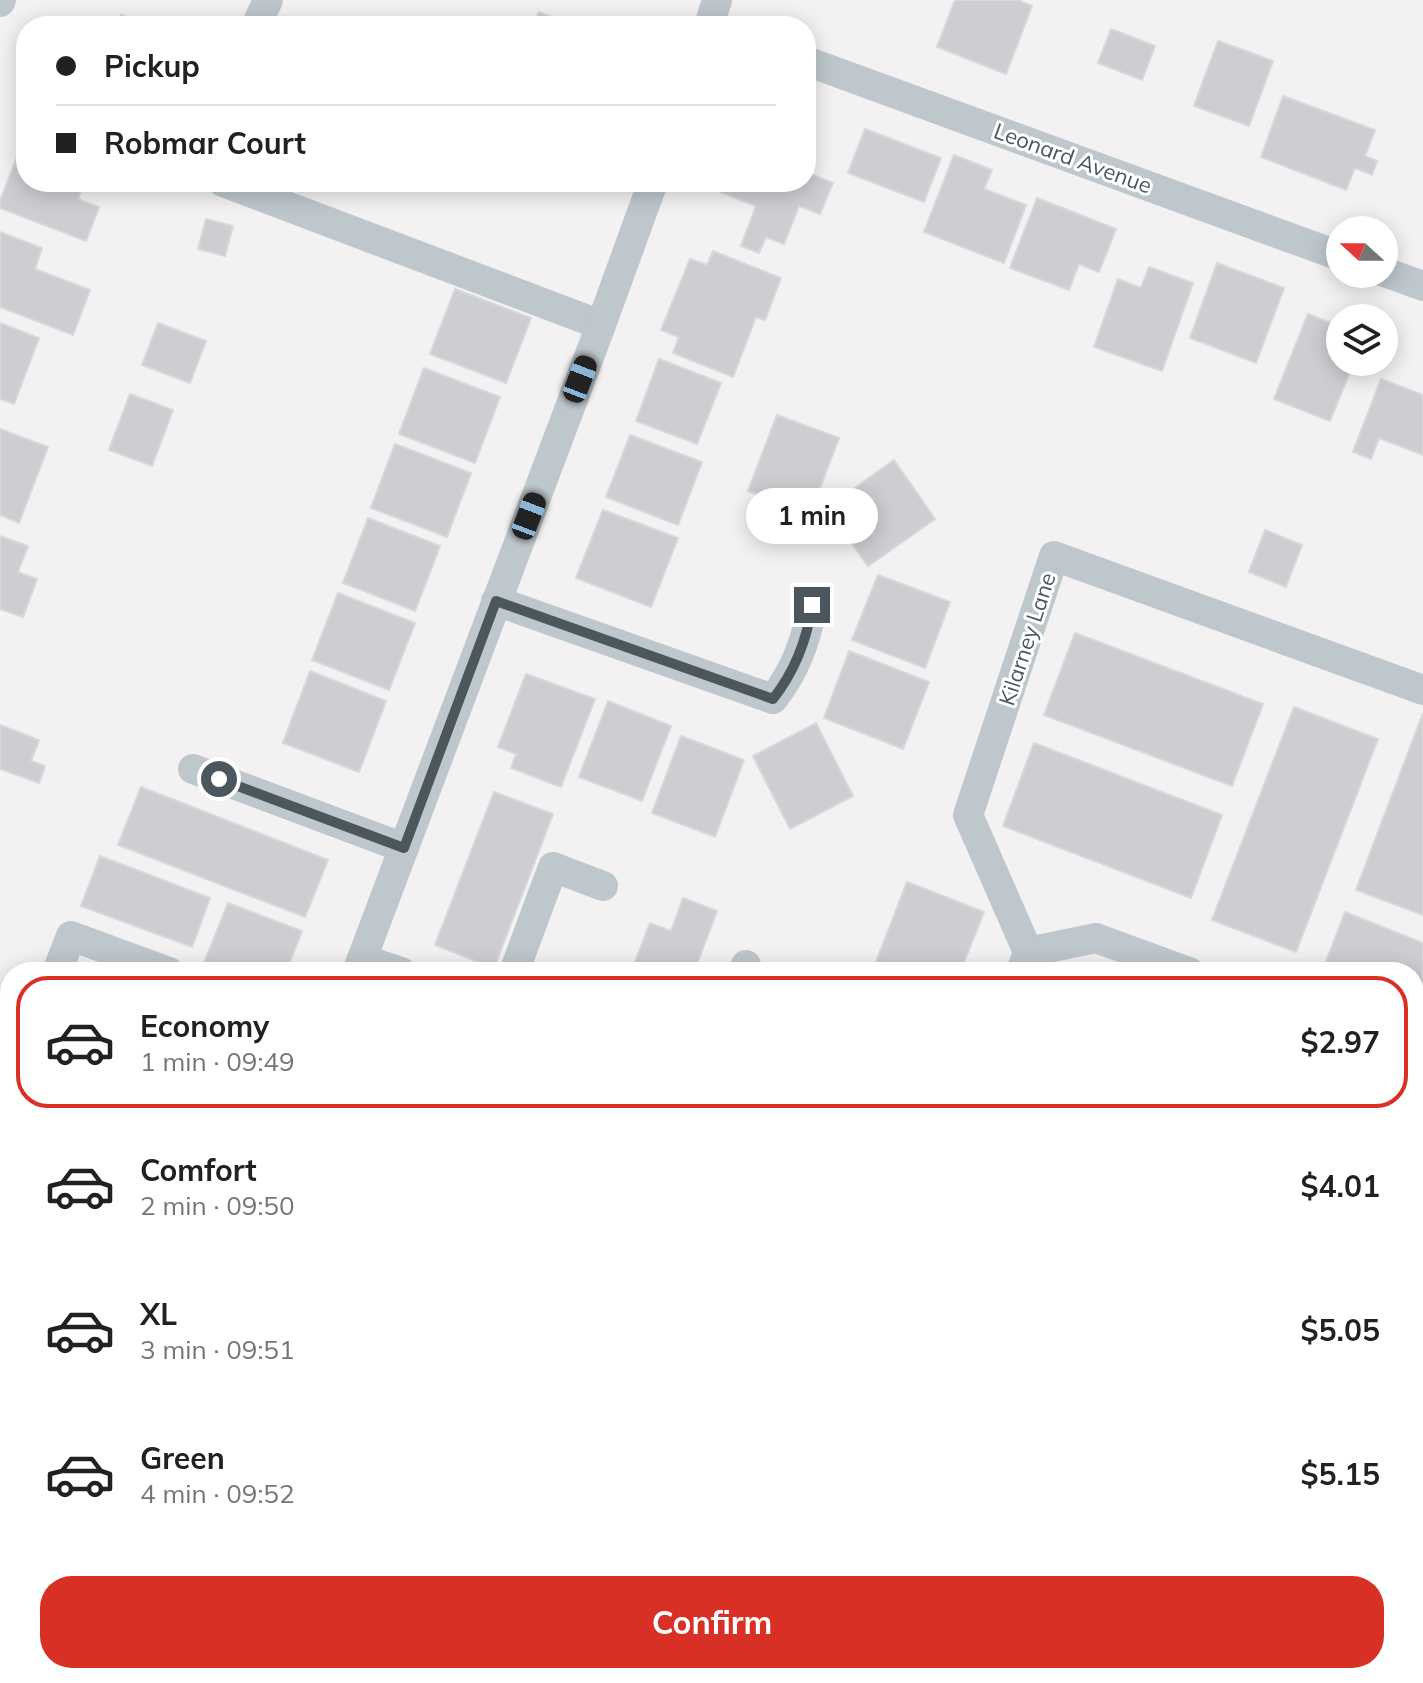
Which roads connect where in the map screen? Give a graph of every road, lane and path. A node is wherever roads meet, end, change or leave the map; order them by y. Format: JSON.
{"nodes":[{"id":1,"x":816,"y":65,"type":"edge"},
{"id":2,"x":249,"y":192,"type":"edge"},
{"id":3,"x":649,"y":192,"type":"edge"},
{"id":4,"x":1326,"y":251,"type":"edge"},
{"id":5,"x":1398,"y":277,"type":"edge"},
{"id":6,"x":1423,"y":286,"type":"edge"},
{"id":7,"x":601,"y":325,"type":"junction"},
{"id":8,"x":496,"y":601,"type":"junction"},
{"id":9,"x":812,"y":605,"type":"dead end"},
{"id":10,"x":1423,"y":690,"type":"edge"},
{"id":11,"x":193,"y":769,"type":"dead end"},
{"id":12,"x":404,"y":848,"type":"junction"},
{"id":13,"x":603,"y":886,"type":"dead end"},
{"id":14,"x":61,"y":962,"type":"edge"},
{"id":15,"x":142,"y":962,"type":"edge"},
{"id":16,"x":360,"y":962,"type":"edge"},
{"id":17,"x":518,"y":962,"type":"edge"},
{"id":18,"x":1025,"y":962,"type":"edge"},
{"id":19,"x":1162,"y":962,"type":"edge"}],
"edges":[{"from":1,"to":4,"type":"street","name":"Leonard Avenue"},
{"from":2,"to":7,"type":"street"},
{"from":3,"to":7,"type":"street"},
{"from":5,"to":6,"type":"street"},
{"from":7,"to":8,"type":"street"},
{"from":8,"to":9,"type":"street"},
{"from":8,"to":12,"type":"street"},
{"from":10,"to":18,"type":"street","name":"Kilarney Lane"},
{"from":11,"to":12,"type":"street"},
{"from":12,"to":16,"type":"street"},
{"from":13,"to":17,"type":"street"},
{"from":14,"to":15,"type":"street"},
{"from":18,"to":19,"type":"street","name":"Kilarney Lane"}]}
